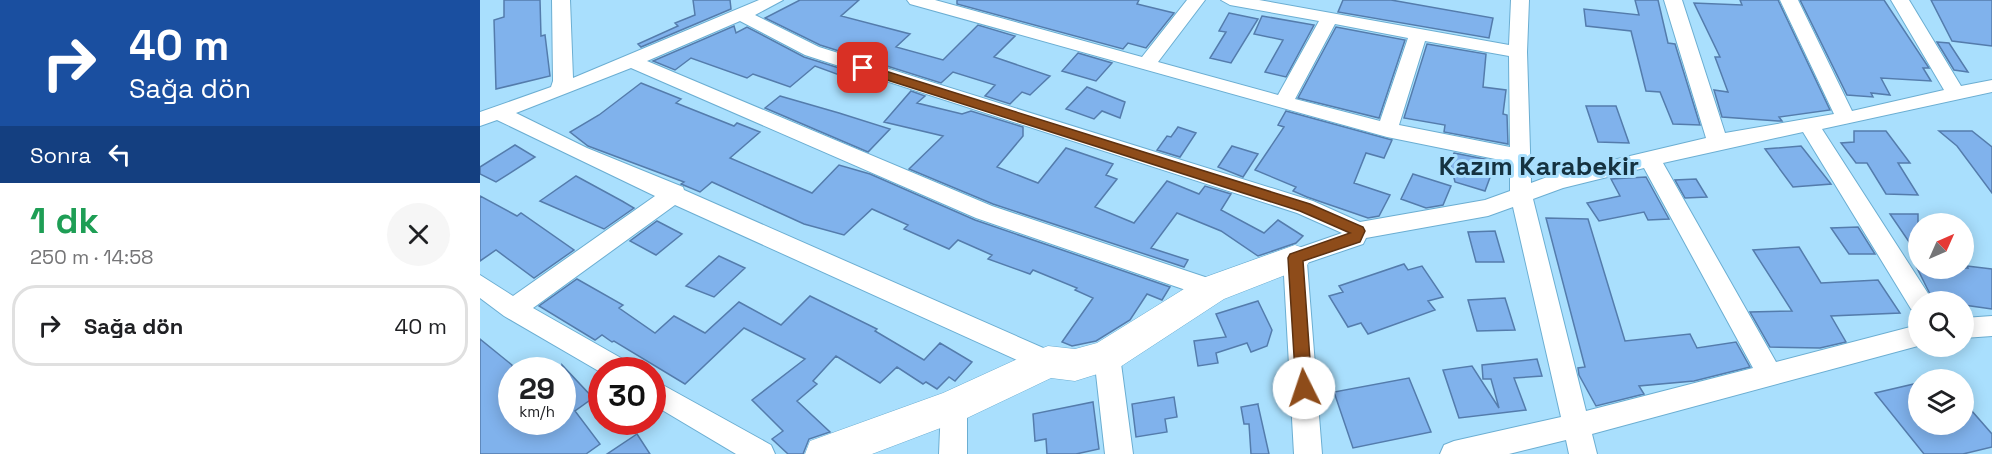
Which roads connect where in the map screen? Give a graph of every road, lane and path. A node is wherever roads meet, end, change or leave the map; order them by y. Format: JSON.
{"nodes":[{"id":1,"x":561,"y":0,"type":"edge"},
{"id":2,"x":774,"y":0,"type":"edge"},
{"id":3,"x":915,"y":0,"type":"edge"},
{"id":4,"x":1196,"y":0,"type":"edge"},
{"id":5,"x":1230,"y":0,"type":"edge"},
{"id":6,"x":1520,"y":0,"type":"edge"},
{"id":7,"x":1673,"y":0,"type":"edge"},
{"id":8,"x":1789,"y":0,"type":"edge"},
{"id":9,"x":1899,"y":0,"type":"edge"},
{"id":10,"x":748,"y":8,"type":"edge"},
{"id":11,"x":1330,"y":17,"type":"junction"},
{"id":12,"x":1418,"y":34,"type":"junction"},
{"id":13,"x":1518,"y":52,"type":"junction"},
{"id":14,"x":629,"y":60,"type":"junction"},
{"id":15,"x":1147,"y":64,"type":"junction"},
{"id":16,"x":558,"y":91,"type":"junction"},
{"id":17,"x":1989,"y":93,"type":"edge"},
{"id":18,"x":1956,"y":94,"type":"junction"},
{"id":19,"x":1283,"y":103,"type":"junction"},
{"id":20,"x":489,"y":116,"type":"edge"},
{"id":21,"x":1846,"y":119,"type":"junction"},
{"id":22,"x":1808,"y":124,"type":"junction"},
{"id":23,"x":1387,"y":130,"type":"junction"},
{"id":24,"x":1718,"y":142,"type":"junction"},
{"id":25,"x":1519,"y":156,"type":"junction"},
{"id":26,"x":1650,"y":159,"type":"junction"},
{"id":27,"x":675,"y":193,"type":"junction"},
{"id":28,"x":1521,"y":195,"type":"junction"},
{"id":29,"x":1358,"y":231,"type":"junction"},
{"id":30,"x":1295,"y":258,"type":"junction"},
{"id":31,"x":480,"y":285,"type":"edge"},
{"id":32,"x":1212,"y":289,"type":"junction"},
{"id":33,"x":1913,"y":291,"type":"edge"},
{"id":34,"x":513,"y":309,"type":"junction"},
{"id":35,"x":1992,"y":326,"type":"edge"},
{"id":36,"x":1974,"y":327,"type":"edge"},
{"id":37,"x":1908,"y":339,"type":"edge"},
{"id":38,"x":1107,"y":356,"type":"junction"},
{"id":39,"x":596,"y":357,"type":"edge"},
{"id":40,"x":1048,"y":362,"type":"junction"},
{"id":41,"x":1770,"y":375,"type":"junction"},
{"id":42,"x":666,"y":398,"type":"edge"},
{"id":43,"x":954,"y":406,"type":"junction"},
{"id":44,"x":1575,"y":426,"type":"junction"},
{"id":45,"x":761,"y":454,"type":"edge"},
{"id":46,"x":824,"y":454,"type":"edge"},
{"id":47,"x":953,"y":454,"type":"edge"},
{"id":48,"x":1119,"y":454,"type":"edge"},
{"id":49,"x":1308,"y":454,"type":"edge"},
{"id":50,"x":1454,"y":454,"type":"edge"},
{"id":51,"x":1583,"y":454,"type":"edge"}],
"edges":[{"from":1,"to":16,"type":"street"},
{"from":2,"to":10,"type":"street"},
{"from":3,"to":15,"type":"street"},
{"from":4,"to":15,"type":"street"},
{"from":5,"to":11,"type":"street"},
{"from":6,"to":13,"type":"street"},
{"from":7,"to":24,"type":"street"},
{"from":8,"to":21,"type":"street"},
{"from":9,"to":18,"type":"street"},
{"from":10,"to":14,"type":"street"},
{"from":10,"to":29,"type":"street"},
{"from":11,"to":12,"type":"street"},
{"from":11,"to":19,"type":"street"},
{"from":12,"to":13,"type":"street"},
{"from":12,"to":23,"type":"street"},
{"from":13,"to":25,"type":"street"},
{"from":14,"to":16,"type":"street"},
{"from":14,"to":32,"type":"street"},
{"from":15,"to":19,"type":"street"},
{"from":16,"to":20,"type":"street"},
{"from":17,"to":18,"type":"street"},
{"from":18,"to":21,"type":"street"},
{"from":19,"to":23,"type":"street"},
{"from":20,"to":27,"type":"street"},
{"from":21,"to":22,"type":"street"},
{"from":22,"to":24,"type":"street"},
{"from":22,"to":33,"type":"street"},
{"from":23,"to":25,"type":"street"},
{"from":24,"to":26,"type":"street"},
{"from":25,"to":28,"type":"street"},
{"from":26,"to":28,"type":"street"},
{"from":26,"to":41,"type":"street"},
{"from":27,"to":34,"type":"street"},
{"from":27,"to":40,"type":"street"},
{"from":28,"to":29,"type":"street"},
{"from":28,"to":44,"type":"street"},
{"from":29,"to":30,"type":"street"},
{"from":30,"to":32,"type":"street"},
{"from":30,"to":49,"type":"street"},
{"from":31,"to":34,"type":"street"},
{"from":32,"to":38,"type":"street"},
{"from":34,"to":39,"type":"street"},
{"from":35,"to":36,"type":"street"},
{"from":37,"to":41,"type":"street"},
{"from":38,"to":40,"type":"street"},
{"from":38,"to":48,"type":"street"},
{"from":40,"to":43,"type":"street"},
{"from":41,"to":44,"type":"street"},
{"from":42,"to":45,"type":"street"},
{"from":43,"to":46,"type":"street"},
{"from":43,"to":47,"type":"street"},
{"from":44,"to":50,"type":"street"},
{"from":44,"to":51,"type":"street"}]}
